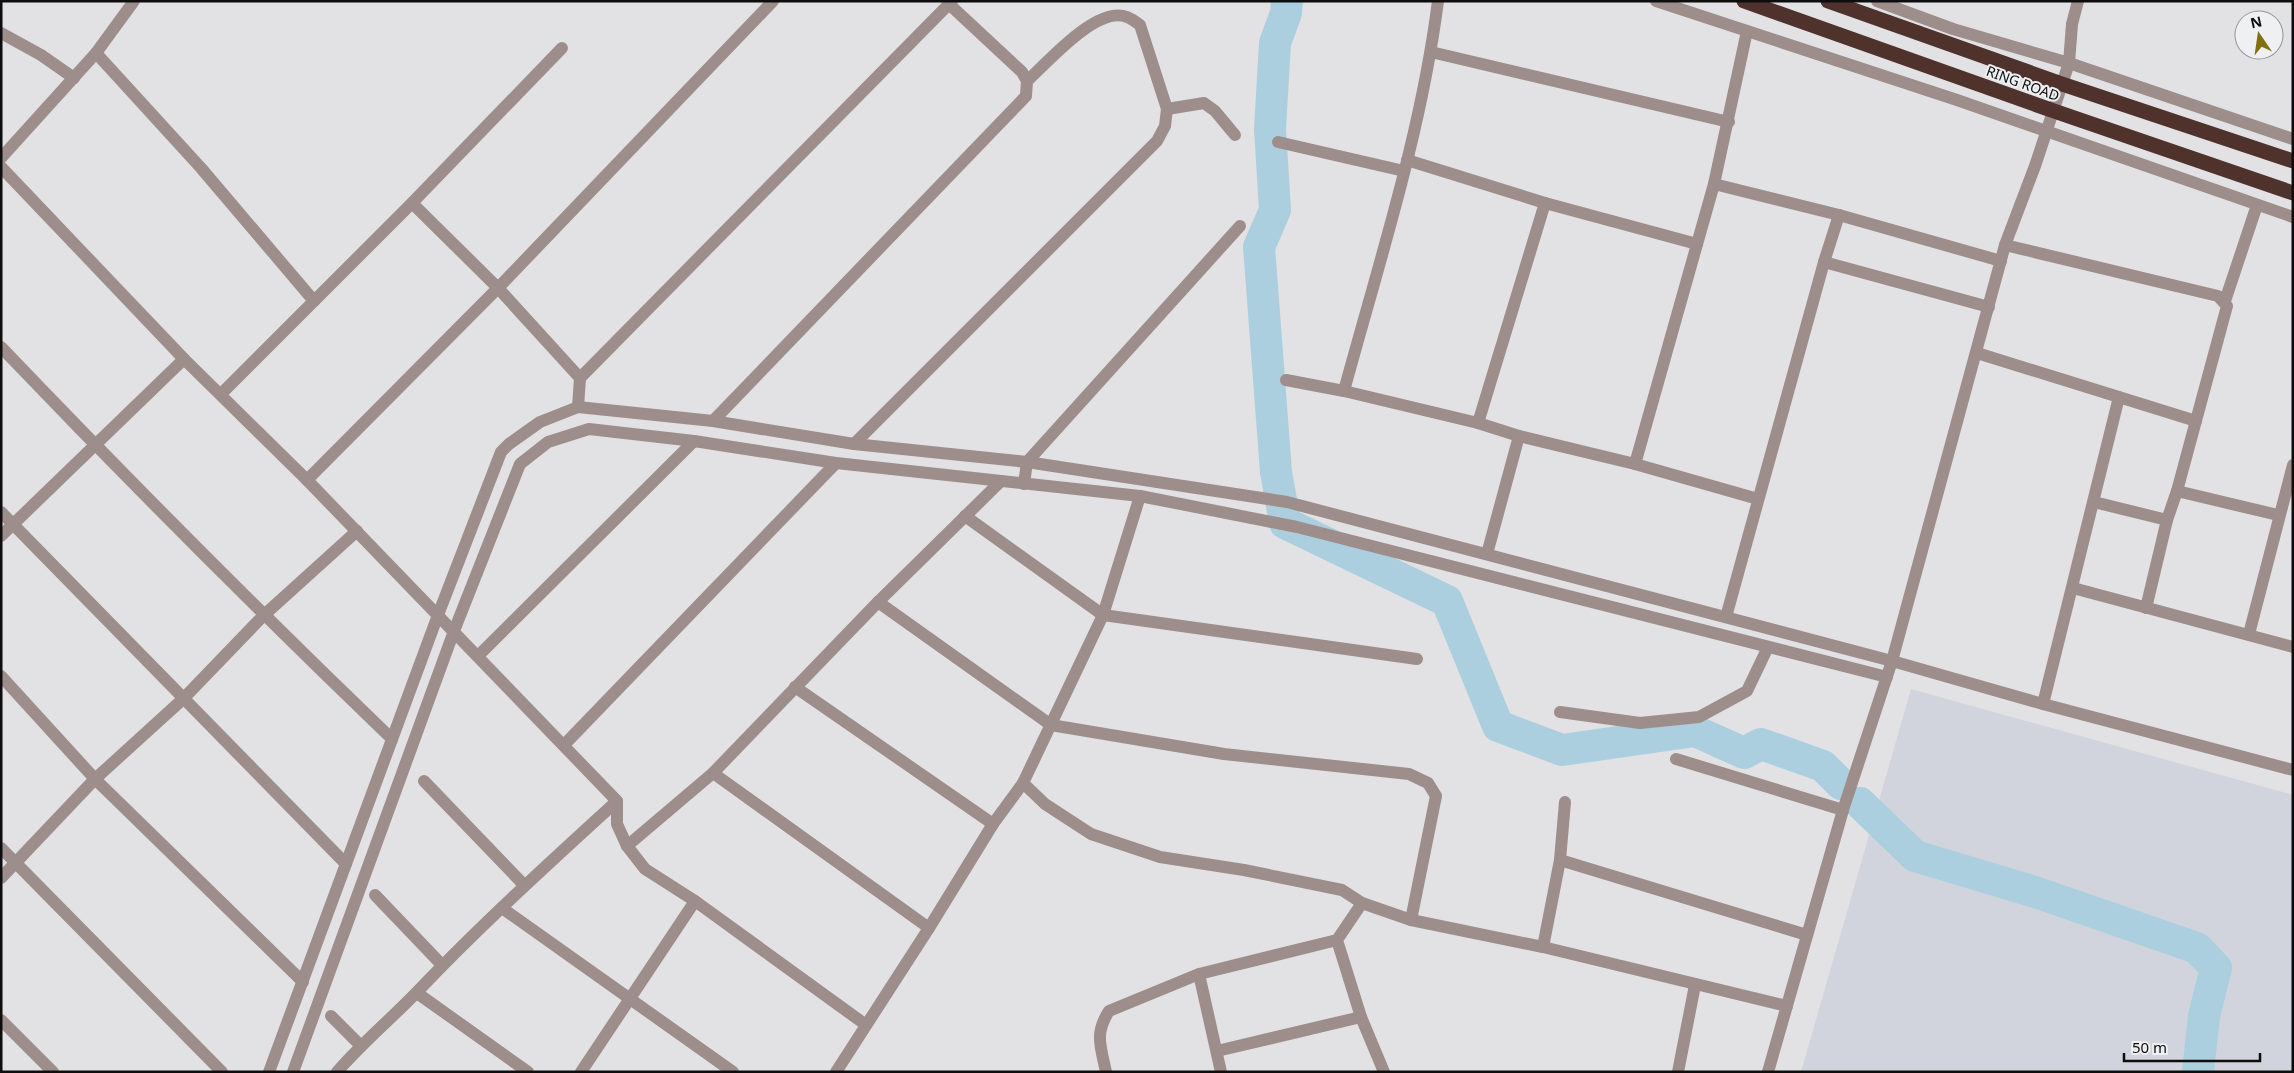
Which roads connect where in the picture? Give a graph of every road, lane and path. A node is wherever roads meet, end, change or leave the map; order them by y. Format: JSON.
{"nodes":[{"id":1,"x":134,"y":1,"type":"edge"},
{"id":2,"x":773,"y":1,"type":"edge"},
{"id":3,"x":1438,"y":1,"type":"edge"},
{"id":4,"x":1656,"y":1,"type":"edge"},
{"id":5,"x":1744,"y":1,"type":"edge"},
{"id":6,"x":1828,"y":1,"type":"edge"},
{"id":7,"x":1877,"y":1,"type":"edge"},
{"id":8,"x":2078,"y":1,"type":"edge"},
{"id":9,"x":950,"y":3,"type":"edge"},
{"id":10,"x":1747,"y":31,"type":"junction"},
{"id":11,"x":1,"y":33,"type":"edge"},
{"id":12,"x":562,"y":48,"type":"dead end"},
{"id":13,"x":1431,"y":52,"type":"junction"},
{"id":14,"x":96,"y":53,"type":"junction"},
{"id":15,"x":2069,"y":63,"type":"junction"},
{"id":16,"x":74,"y":78,"type":"junction"},
{"id":17,"x":1027,"y":80,"type":"junction"},
{"id":18,"x":2062,"y":84,"type":"junction"},
{"id":19,"x":1167,"y":109,"type":"junction"},
{"id":20,"x":2054,"y":111,"type":"junction"},
{"id":21,"x":1729,"y":122,"type":"junction"},
{"id":22,"x":2046,"y":132,"type":"junction"},
{"id":23,"x":1235,"y":135,"type":"dead end"},
{"id":24,"x":2293,"y":139,"type":"edge"},
{"id":25,"x":1278,"y":142,"type":"dead end"},
{"id":26,"x":1,"y":158,"type":"edge"},
{"id":27,"x":2293,"y":160,"type":"edge"},
{"id":28,"x":1406,"y":166,"type":"junction"},
{"id":29,"x":1,"y":167,"type":"edge"},
{"id":30,"x":1714,"y":184,"type":"junction"},
{"id":31,"x":2293,"y":193,"type":"edge"},
{"id":32,"x":1545,"y":202,"type":"junction"},
{"id":33,"x":412,"y":203,"type":"junction"},
{"id":34,"x":2257,"y":205,"type":"junction"},
{"id":35,"x":1839,"y":215,"type":"junction"},
{"id":36,"x":2293,"y":217,"type":"edge"},
{"id":37,"x":1240,"y":226,"type":"dead end"},
{"id":38,"x":1697,"y":244,"type":"junction"},
{"id":39,"x":2005,"y":245,"type":"junction"},
{"id":40,"x":2001,"y":261,"type":"junction"},
{"id":41,"x":1824,"y":262,"type":"junction"},
{"id":42,"x":498,"y":288,"type":"junction"},
{"id":43,"x":314,"y":301,"type":"junction"},
{"id":44,"x":2225,"y":301,"type":"junction"},
{"id":45,"x":1989,"y":307,"type":"junction"},
{"id":46,"x":1,"y":347,"type":"edge"},
{"id":47,"x":1977,"y":353,"type":"junction"},
{"id":48,"x":184,"y":359,"type":"junction"},
{"id":49,"x":580,"y":378,"type":"junction"},
{"id":50,"x":1286,"y":380,"type":"dead end"},
{"id":51,"x":1344,"y":390,"type":"junction"},
{"id":52,"x":222,"y":394,"type":"junction"},
{"id":53,"x":2119,"y":397,"type":"junction"},
{"id":54,"x":578,"y":407,"type":"junction"},
{"id":55,"x":713,"y":421,"type":"junction"},
{"id":56,"x":2196,"y":421,"type":"junction"},
{"id":57,"x":1478,"y":423,"type":"junction"},
{"id":58,"x":1519,"y":436,"type":"junction"},
{"id":59,"x":694,"y":441,"type":"junction"},
{"id":60,"x":854,"y":444,"type":"junction"},
{"id":61,"x":95,"y":445,"type":"junction"},
{"id":62,"x":1027,"y":462,"type":"junction"},
{"id":63,"x":836,"y":463,"type":"junction"},
{"id":64,"x":1635,"y":464,"type":"junction"},
{"id":65,"x":2293,"y":465,"type":"edge"},
{"id":66,"x":307,"y":480,"type":"junction"},
{"id":67,"x":1001,"y":481,"type":"junction"},
{"id":68,"x":1024,"y":484,"type":"junction"},
{"id":69,"x":2177,"y":491,"type":"junction"},
{"id":70,"x":1140,"y":496,"type":"junction"},
{"id":71,"x":1758,"y":499,"type":"junction"},
{"id":72,"x":2094,"y":502,"type":"junction"},
{"id":73,"x":1,"y":512,"type":"edge"},
{"id":74,"x":2278,"y":515,"type":"junction"},
{"id":75,"x":965,"y":516,"type":"junction"},
{"id":76,"x":2167,"y":520,"type":"junction"},
{"id":77,"x":14,"y":524,"type":"junction"},
{"id":78,"x":357,"y":531,"type":"junction"},
{"id":79,"x":1,"y":536,"type":"edge"},
{"id":80,"x":1487,"y":554,"type":"junction"},
{"id":81,"x":2073,"y":588,"type":"junction"},
{"id":82,"x":878,"y":602,"type":"junction"},
{"id":83,"x":2146,"y":608,"type":"junction"},
{"id":84,"x":438,"y":615,"type":"junction"},
{"id":85,"x":1102,"y":615,"type":"junction"},
{"id":86,"x":264,"y":616,"type":"junction"},
{"id":87,"x":1726,"y":617,"type":"junction"},
{"id":88,"x":454,"y":631,"type":"junction"},
{"id":89,"x":2249,"y":634,"type":"junction"},
{"id":90,"x":1768,"y":647,"type":"junction"},
{"id":91,"x":2293,"y":647,"type":"edge"},
{"id":92,"x":478,"y":656,"type":"junction"},
{"id":93,"x":1417,"y":659,"type":"dead end"},
{"id":94,"x":1892,"y":661,"type":"junction"},
{"id":95,"x":1,"y":676,"type":"edge"},
{"id":96,"x":1887,"y":677,"type":"junction"},
{"id":97,"x":796,"y":687,"type":"junction"},
{"id":98,"x":183,"y":699,"type":"junction"},
{"id":99,"x":2043,"y":704,"type":"junction"},
{"id":100,"x":1560,"y":712,"type":"dead end"},
{"id":101,"x":1052,"y":725,"type":"junction"},
{"id":102,"x":392,"y":739,"type":"junction"},
{"id":103,"x":564,"y":745,"type":"junction"},
{"id":104,"x":1676,"y":759,"type":"dead end"},
{"id":105,"x":2293,"y":770,"type":"edge"},
{"id":106,"x":713,"y":773,"type":"junction"},
{"id":107,"x":95,"y":780,"type":"junction"},
{"id":108,"x":424,"y":781,"type":"dead end"},
{"id":109,"x":1023,"y":784,"type":"junction"},
{"id":110,"x":617,"y":801,"type":"junction"},
{"id":111,"x":1565,"y":802,"type":"dead end"},
{"id":112,"x":1843,"y":810,"type":"junction"},
{"id":113,"x":994,"y":824,"type":"junction"},
{"id":114,"x":627,"y":846,"type":"junction"},
{"id":115,"x":1,"y":848,"type":"edge"},
{"id":116,"x":1560,"y":860,"type":"junction"},
{"id":117,"x":16,"y":864,"type":"junction"},
{"id":118,"x":346,"y":864,"type":"junction"},
{"id":119,"x":1,"y":878,"type":"edge"},
{"id":120,"x":524,"y":885,"type":"junction"},
{"id":121,"x":375,"y":895,"type":"dead end"},
{"id":122,"x":695,"y":901,"type":"junction"},
{"id":123,"x":1362,"y":903,"type":"junction"},
{"id":124,"x":502,"y":908,"type":"junction"},
{"id":125,"x":1410,"y":920,"type":"junction"},
{"id":126,"x":929,"y":928,"type":"junction"},
{"id":127,"x":1807,"y":935,"type":"junction"},
{"id":128,"x":1337,"y":940,"type":"junction"},
{"id":129,"x":1543,"y":947,"type":"junction"},
{"id":130,"x":442,"y":965,"type":"junction"},
{"id":131,"x":1199,"y":974,"type":"junction"},
{"id":132,"x":302,"y":982,"type":"junction"},
{"id":133,"x":1695,"y":986,"type":"junction"},
{"id":134,"x":417,"y":992,"type":"junction"},
{"id":135,"x":631,"y":998,"type":"junction"},
{"id":136,"x":1786,"y":1006,"type":"junction"},
{"id":137,"x":331,"y":1016,"type":"dead end"},
{"id":138,"x":1361,"y":1017,"type":"junction"},
{"id":139,"x":1,"y":1020,"type":"edge"},
{"id":140,"x":866,"y":1025,"type":"junction"},
{"id":141,"x":360,"y":1045,"type":"junction"},
{"id":142,"x":1217,"y":1051,"type":"junction"},
{"id":143,"x":53,"y":1072,"type":"edge"},
{"id":144,"x":222,"y":1072,"type":"edge"},
{"id":145,"x":269,"y":1072,"type":"edge"},
{"id":146,"x":293,"y":1072,"type":"edge"},
{"id":147,"x":337,"y":1072,"type":"edge"},
{"id":148,"x":528,"y":1072,"type":"edge"},
{"id":149,"x":581,"y":1072,"type":"edge"},
{"id":150,"x":733,"y":1072,"type":"edge"},
{"id":151,"x":836,"y":1072,"type":"edge"},
{"id":152,"x":1106,"y":1072,"type":"edge"},
{"id":153,"x":1221,"y":1072,"type":"edge"},
{"id":154,"x":1384,"y":1072,"type":"edge"},
{"id":155,"x":1678,"y":1072,"type":"edge"},
{"id":156,"x":1768,"y":1072,"type":"edge"}],
"edges":[{"from":1,"to":14,"type":"street"},
{"from":2,"to":42,"type":"street"},
{"from":3,"to":13,"type":"street"},
{"from":4,"to":10,"type":"street"},
{"from":5,"to":20,"type":"highway","name":"RING ROAD"},
{"from":6,"to":18,"type":"highway","name":"RING ROAD"},
{"from":7,"to":15,"type":"street"},
{"from":8,"to":15,"type":"street"},
{"from":9,"to":17,"type":"street"},
{"from":9,"to":49,"type":"street"},
{"from":10,"to":21,"type":"street"},
{"from":10,"to":22,"type":"street"},
{"from":11,"to":16,"type":"street"},
{"from":12,"to":33,"type":"street"},
{"from":13,"to":21,"type":"street"},
{"from":13,"to":28,"type":"street"},
{"from":14,"to":16,"type":"street"},
{"from":14,"to":43,"type":"street"},
{"from":15,"to":18,"type":"street"},
{"from":15,"to":24,"type":"street"},
{"from":16,"to":26,"type":"street"},
{"from":17,"to":19,"type":"street"},
{"from":17,"to":55,"type":"street"},
{"from":18,"to":20,"type":"street"},
{"from":18,"to":27,"type":"highway","name":"RING ROAD"},
{"from":19,"to":23,"type":"street"},
{"from":19,"to":60,"type":"street"},
{"from":20,"to":22,"type":"street"},
{"from":20,"to":31,"type":"highway","name":"RING ROAD"},
{"from":21,"to":30,"type":"street"},
{"from":22,"to":34,"type":"street"},
{"from":22,"to":39,"type":"street"},
{"from":25,"to":28,"type":"street"},
{"from":28,"to":32,"type":"street"},
{"from":28,"to":51,"type":"street"},
{"from":29,"to":48,"type":"street"},
{"from":30,"to":35,"type":"street"},
{"from":30,"to":38,"type":"street"},
{"from":32,"to":38,"type":"street"},
{"from":32,"to":57,"type":"street"},
{"from":33,"to":42,"type":"street"},
{"from":33,"to":43,"type":"street"},
{"from":34,"to":36,"type":"street"},
{"from":34,"to":44,"type":"street"},
{"from":35,"to":40,"type":"street"},
{"from":35,"to":41,"type":"street"},
{"from":37,"to":62,"type":"street"},
{"from":38,"to":64,"type":"street"},
{"from":39,"to":40,"type":"street"},
{"from":39,"to":44,"type":"street"},
{"from":40,"to":45,"type":"street"},
{"from":41,"to":45,"type":"street"},
{"from":41,"to":71,"type":"street"},
{"from":42,"to":49,"type":"street"},
{"from":42,"to":66,"type":"street"},
{"from":43,"to":52,"type":"street"},
{"from":44,"to":56,"type":"street"},
{"from":45,"to":47,"type":"street"},
{"from":46,"to":61,"type":"street"},
{"from":47,"to":53,"type":"street"},
{"from":47,"to":94,"type":"street"},
{"from":48,"to":52,"type":"street"},
{"from":48,"to":61,"type":"street"},
{"from":49,"to":54,"type":"street"},
{"from":50,"to":51,"type":"street"},
{"from":51,"to":57,"type":"street"},
{"from":52,"to":66,"type":"street"},
{"from":53,"to":56,"type":"street"},
{"from":53,"to":72,"type":"street"},
{"from":54,"to":55,"type":"street"},
{"from":54,"to":84,"type":"street"},
{"from":55,"to":60,"type":"street"},
{"from":56,"to":69,"type":"street"},
{"from":57,"to":58,"type":"street"},
{"from":58,"to":64,"type":"street"},
{"from":58,"to":80,"type":"street"},
{"from":59,"to":63,"type":"street"},
{"from":59,"to":88,"type":"street"},
{"from":59,"to":92,"type":"street"},
{"from":60,"to":62,"type":"street"},
{"from":61,"to":77,"type":"street"},
{"from":61,"to":86,"type":"street"},
{"from":62,"to":68,"type":"street"},
{"from":62,"to":80,"type":"street"},
{"from":63,"to":67,"type":"street"},
{"from":63,"to":103,"type":"street"},
{"from":64,"to":71,"type":"street"},
{"from":65,"to":74,"type":"street"},
{"from":66,"to":78,"type":"street"},
{"from":67,"to":68,"type":"street"},
{"from":67,"to":75,"type":"street"},
{"from":68,"to":70,"type":"street"},
{"from":69,"to":74,"type":"street"},
{"from":69,"to":76,"type":"street"},
{"from":70,"to":85,"type":"street"},
{"from":70,"to":90,"type":"street"},
{"from":71,"to":87,"type":"street"},
{"from":72,"to":76,"type":"street"},
{"from":72,"to":81,"type":"street"},
{"from":73,"to":77,"type":"street"},
{"from":74,"to":89,"type":"street"},
{"from":75,"to":82,"type":"street"},
{"from":75,"to":85,"type":"street"},
{"from":76,"to":83,"type":"street"},
{"from":77,"to":79,"type":"street"},
{"from":77,"to":98,"type":"street"},
{"from":78,"to":84,"type":"street"},
{"from":78,"to":86,"type":"street"},
{"from":80,"to":87,"type":"street"},
{"from":81,"to":83,"type":"street"},
{"from":81,"to":99,"type":"street"},
{"from":82,"to":97,"type":"street"},
{"from":82,"to":101,"type":"street"},
{"from":83,"to":89,"type":"street"},
{"from":84,"to":88,"type":"street"},
{"from":84,"to":102,"type":"street"},
{"from":85,"to":93,"type":"street"},
{"from":85,"to":101,"type":"street"},
{"from":86,"to":98,"type":"street"},
{"from":86,"to":102,"type":"street"},
{"from":87,"to":94,"type":"street"},
{"from":88,"to":92,"type":"street"},
{"from":88,"to":146,"type":"street"},
{"from":89,"to":91,"type":"street"},
{"from":90,"to":96,"type":"street"},
{"from":90,"to":100,"type":"street"},
{"from":92,"to":103,"type":"street"},
{"from":94,"to":96,"type":"street"},
{"from":94,"to":99,"type":"street"},
{"from":95,"to":107,"type":"street"},
{"from":96,"to":112,"type":"street"},
{"from":97,"to":106,"type":"street"},
{"from":97,"to":113,"type":"street"},
{"from":98,"to":107,"type":"street"},
{"from":98,"to":118,"type":"street"},
{"from":99,"to":105,"type":"street"},
{"from":101,"to":109,"type":"street"},
{"from":101,"to":125,"type":"street"},
{"from":102,"to":118,"type":"street"},
{"from":103,"to":110,"type":"street"},
{"from":104,"to":112,"type":"street"},
{"from":106,"to":114,"type":"street"},
{"from":106,"to":126,"type":"street"},
{"from":107,"to":117,"type":"street"},
{"from":107,"to":132,"type":"street"},
{"from":108,"to":120,"type":"street"},
{"from":109,"to":113,"type":"street"},
{"from":109,"to":123,"type":"street"},
{"from":110,"to":114,"type":"street"},
{"from":110,"to":120,"type":"street"},
{"from":111,"to":116,"type":"street"},
{"from":112,"to":127,"type":"street"},
{"from":113,"to":126,"type":"street"},
{"from":114,"to":122,"type":"street"},
{"from":115,"to":117,"type":"street"},
{"from":116,"to":127,"type":"street"},
{"from":116,"to":129,"type":"street"},
{"from":117,"to":119,"type":"street"},
{"from":117,"to":144,"type":"street"},
{"from":118,"to":132,"type":"street"},
{"from":120,"to":124,"type":"street"},
{"from":121,"to":130,"type":"street"},
{"from":122,"to":135,"type":"street"},
{"from":122,"to":140,"type":"street"},
{"from":123,"to":125,"type":"street"},
{"from":123,"to":128,"type":"street"},
{"from":124,"to":130,"type":"street"},
{"from":124,"to":135,"type":"street"},
{"from":125,"to":129,"type":"street"},
{"from":126,"to":140,"type":"street"},
{"from":127,"to":136,"type":"street"},
{"from":128,"to":131,"type":"street"},
{"from":128,"to":138,"type":"street"},
{"from":129,"to":133,"type":"street"},
{"from":130,"to":134,"type":"street"},
{"from":131,"to":142,"type":"street"},
{"from":131,"to":152,"type":"street"},
{"from":132,"to":145,"type":"street"},
{"from":133,"to":136,"type":"street"},
{"from":133,"to":155,"type":"street"},
{"from":134,"to":141,"type":"street"},
{"from":134,"to":148,"type":"street"},
{"from":135,"to":149,"type":"street"},
{"from":135,"to":150,"type":"street"},
{"from":136,"to":156,"type":"street"},
{"from":137,"to":141,"type":"street"},
{"from":138,"to":142,"type":"street"},
{"from":138,"to":154,"type":"street"},
{"from":139,"to":143,"type":"street"},
{"from":140,"to":151,"type":"street"},
{"from":141,"to":147,"type":"street"},
{"from":142,"to":153,"type":"street"}]}
